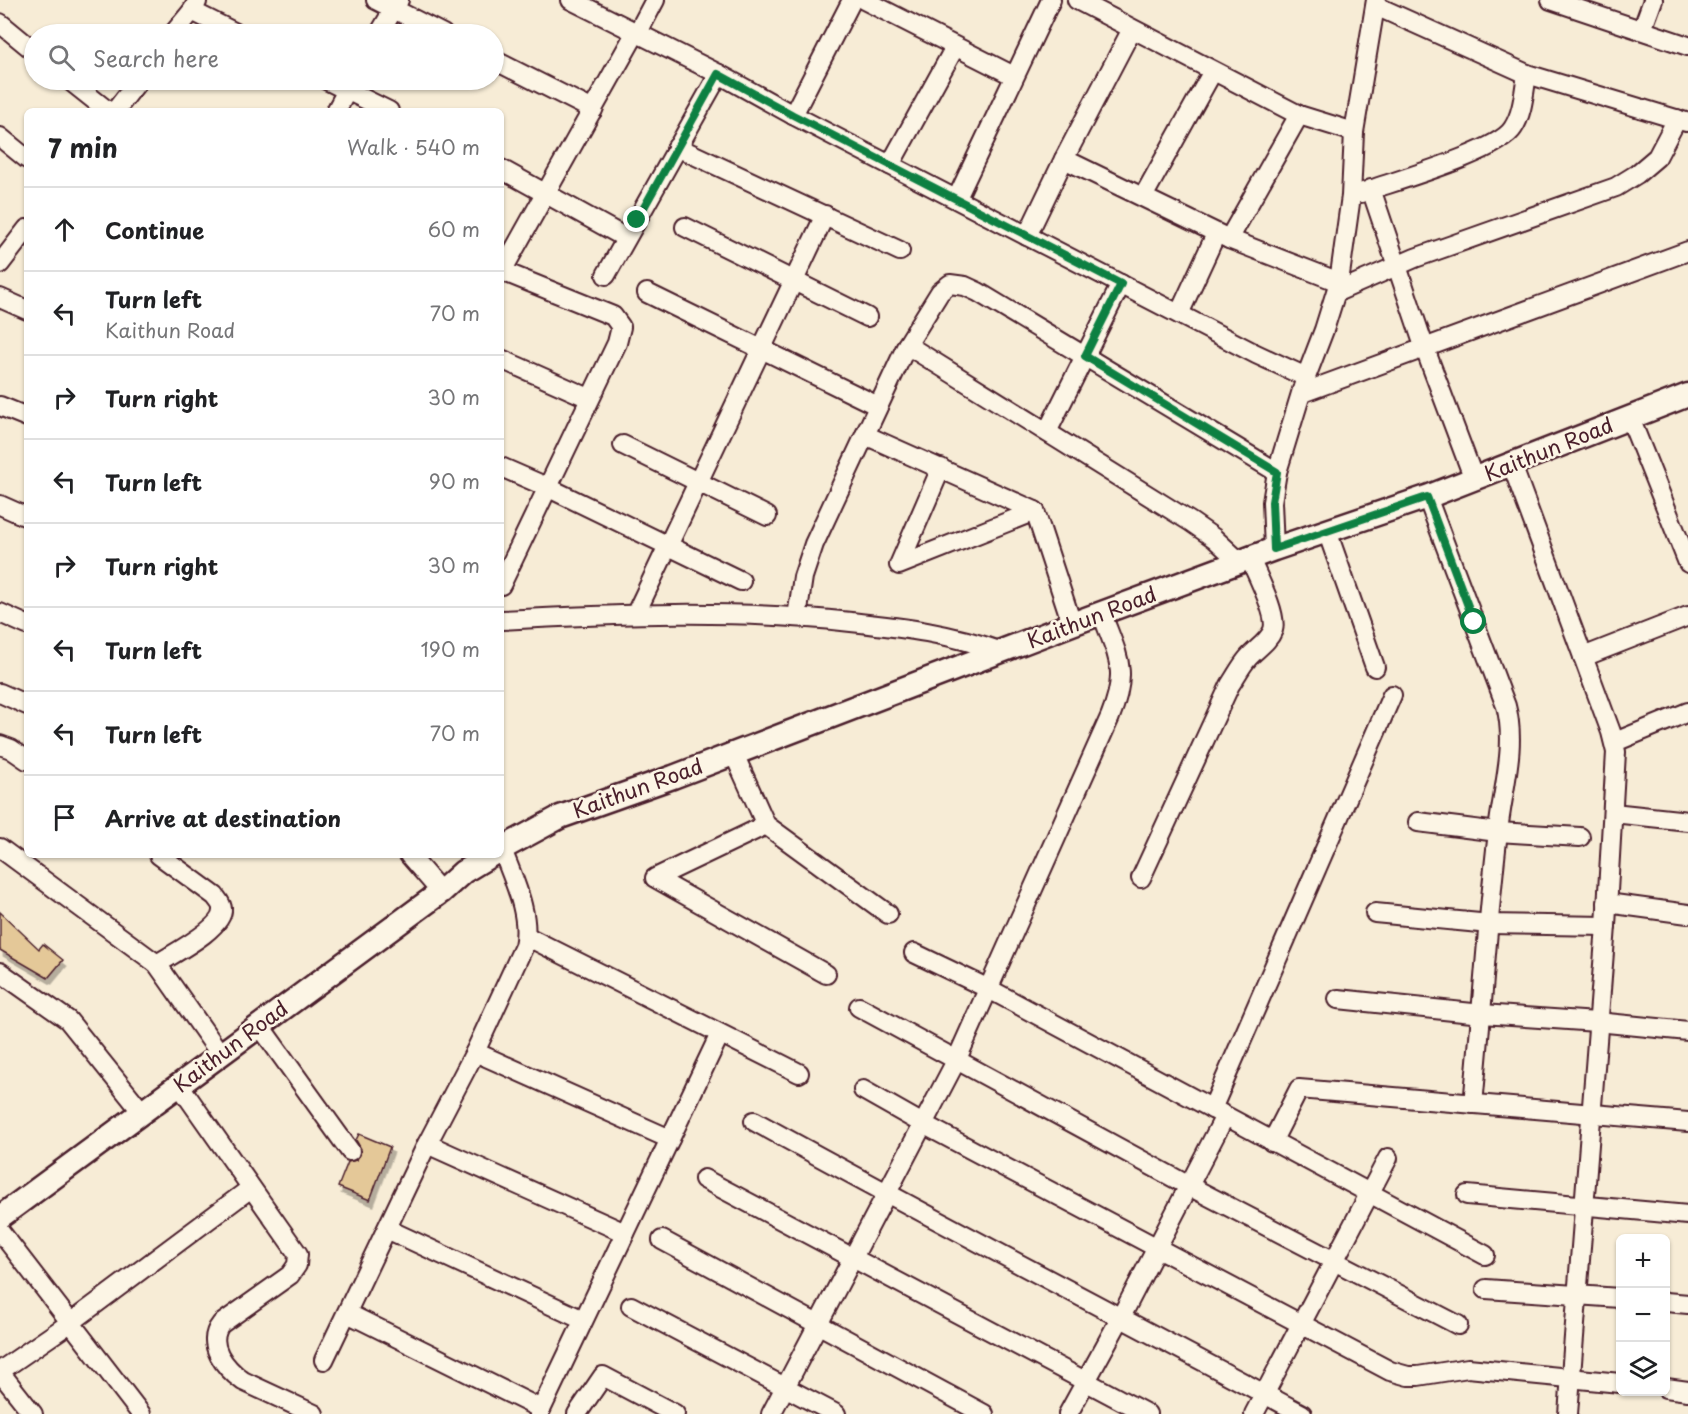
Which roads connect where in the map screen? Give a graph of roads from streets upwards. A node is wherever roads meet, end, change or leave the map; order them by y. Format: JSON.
{"nodes":[{"id":1,"x":376,"y":0,"type":"edge"},
{"id":2,"x":571,"y":0,"type":"edge"},
{"id":3,"x":655,"y":0,"type":"edge"},
{"id":4,"x":852,"y":0,"type":"edge"},
{"id":5,"x":864,"y":0,"type":"edge"},
{"id":6,"x":1050,"y":0,"type":"edge"},
{"id":7,"x":1077,"y":0,"type":"edge"},
{"id":8,"x":1551,"y":0,"type":"edge"},
{"id":9,"x":1653,"y":0,"type":"edge"},
{"id":10,"x":1376,"y":3,"type":"edge"},
{"id":11,"x":396,"y":5,"type":"edge"},
{"id":12,"x":195,"y":6,"type":"edge"},
{"id":13,"x":0,"y":24,"type":"edge"},
{"id":14,"x":181,"y":24,"type":"edge"},
{"id":15,"x":223,"y":24,"type":"edge"},
{"id":16,"x":385,"y":24,"type":"edge"},
{"id":17,"x":427,"y":24,"type":"edge"},
{"id":18,"x":1132,"y":29,"type":"junction"},
{"id":19,"x":1642,"y":30,"type":"junction"},
{"id":20,"x":636,"y":33,"type":"junction"},
{"id":21,"x":24,"y":43,"type":"edge"},
{"id":22,"x":1688,"y":46,"type":"edge"},
{"id":23,"x":955,"y":47,"type":"junction"},
{"id":24,"x":504,"y":65,"type":"edge"},
{"id":25,"x":1213,"y":71,"type":"junction"},
{"id":26,"x":718,"y":74,"type":"junction"},
{"id":27,"x":1527,"y":74,"type":"junction"},
{"id":28,"x":1014,"y":76,"type":"junction"},
{"id":29,"x":82,"y":90,"type":"edge"},
{"id":30,"x":131,"y":90,"type":"edge"},
{"id":31,"x":347,"y":90,"type":"edge"},
{"id":32,"x":358,"y":90,"type":"edge"},
{"id":33,"x":104,"y":108,"type":"edge"},
{"id":34,"x":117,"y":108,"type":"edge"},
{"id":35,"x":338,"y":108,"type":"edge"},
{"id":36,"x":385,"y":108,"type":"edge"},
{"id":37,"x":593,"y":110,"type":"junction"},
{"id":38,"x":793,"y":115,"type":"junction"},
{"id":39,"x":1299,"y":115,"type":"junction"},
{"id":40,"x":1682,"y":121,"type":"edge"},
{"id":41,"x":1354,"y":132,"type":"junction"},
{"id":42,"x":0,"y":137,"type":"edge"},
{"id":43,"x":677,"y":147,"type":"junction"},
{"id":44,"x":24,"y":157,"type":"edge"},
{"id":45,"x":1064,"y":159,"type":"junction"},
{"id":46,"x":890,"y":165,"type":"junction"},
{"id":47,"x":504,"y":171,"type":"edge"},
{"id":48,"x":1371,"y":189,"type":"junction"},
{"id":49,"x":547,"y":194,"type":"junction"},
{"id":50,"x":1351,"y":196,"type":"junction"},
{"id":51,"x":1143,"y":197,"type":"junction"},
{"id":52,"x":957,"y":198,"type":"junction"},
{"id":53,"x":825,"y":215,"type":"junction"},
{"id":54,"x":686,"y":227,"type":"dead end"},
{"id":55,"x":24,"y":233,"type":"edge"},
{"id":56,"x":1027,"y":236,"type":"junction"},
{"id":57,"x":1223,"y":237,"type":"junction"},
{"id":58,"x":626,"y":238,"type":"junction"},
{"id":59,"x":900,"y":251,"type":"dead end"},
{"id":60,"x":1688,"y":251,"type":"edge"},
{"id":61,"x":1,"y":262,"type":"edge"},
{"id":62,"x":1396,"y":266,"type":"junction"},
{"id":63,"x":504,"y":268,"type":"edge"},
{"id":64,"x":504,"y":273,"type":"edge"},
{"id":65,"x":606,"y":275,"type":"dead end"},
{"id":66,"x":794,"y":281,"type":"junction"},
{"id":67,"x":1121,"y":284,"type":"junction"},
{"id":68,"x":1338,"y":287,"type":"junction"},
{"id":69,"x":647,"y":293,"type":"dead end"},
{"id":70,"x":0,"y":298,"type":"edge"},
{"id":71,"x":24,"y":309,"type":"edge"},
{"id":72,"x":1179,"y":314,"type":"junction"},
{"id":73,"x":867,"y":317,"type":"dead end"},
{"id":74,"x":907,"y":345,"type":"junction"},
{"id":75,"x":762,"y":349,"type":"junction"},
{"id":76,"x":1425,"y":349,"type":"junction"},
{"id":77,"x":1085,"y":356,"type":"junction"},
{"id":78,"x":504,"y":360,"type":"edge"},
{"id":79,"x":1304,"y":385,"type":"junction"},
{"id":80,"x":1688,"y":395,"type":"edge"},
{"id":81,"x":589,"y":398,"type":"junction"},
{"id":82,"x":0,"y":406,"type":"edge"},
{"id":83,"x":879,"y":406,"type":"junction"},
{"id":84,"x":24,"y":416,"type":"edge"},
{"id":85,"x":1630,"y":418,"type":"junction"},
{"id":86,"x":1047,"y":432,"type":"junction"},
{"id":87,"x":865,"y":435,"type":"junction"},
{"id":88,"x":623,"y":445,"type":"dead end"},
{"id":89,"x":1512,"y":465,"type":"junction"},
{"id":90,"x":504,"y":468,"type":"edge"},
{"id":91,"x":941,"y":468,"type":"junction"},
{"id":92,"x":1277,"y":472,"type":"junction"},
{"id":93,"x":1474,"y":479,"type":"junction"},
{"id":94,"x":699,"y":482,"type":"junction"},
{"id":95,"x":547,"y":487,"type":"junction"},
{"id":96,"x":1427,"y":497,"type":"junction"},
{"id":97,"x":0,"y":505,"type":"edge"},
{"id":98,"x":1035,"y":511,"type":"junction"},
{"id":99,"x":24,"y":516,"type":"edge"},
{"id":100,"x":767,"y":516,"type":"dead end"},
{"id":101,"x":1328,"y":531,"type":"junction"},
{"id":102,"x":668,"y":545,"type":"junction"},
{"id":103,"x":1274,"y":549,"type":"junction"},
{"id":104,"x":1245,"y":561,"type":"junction"},
{"id":105,"x":1688,"y":563,"type":"edge"},
{"id":106,"x":504,"y":574,"type":"edge"},
{"id":107,"x":741,"y":581,"type":"dead end"},
{"id":108,"x":0,"y":613,"type":"edge"},
{"id":109,"x":636,"y":613,"type":"junction"},
{"id":110,"x":1102,"y":614,"type":"junction"},
{"id":111,"x":1688,"y":616,"type":"edge"},
{"id":112,"x":796,"y":617,"type":"junction"},
{"id":113,"x":504,"y":620,"type":"edge"},
{"id":114,"x":24,"y":624,"type":"edge"},
{"id":115,"x":1072,"y":624,"type":"junction"},
{"id":116,"x":1002,"y":652,"type":"junction"},
{"id":117,"x":1583,"y":657,"type":"junction"},
{"id":118,"x":1375,"y":667,"type":"dead end"},
{"id":119,"x":0,"y":693,"type":"edge"},
{"id":120,"x":1392,"y":695,"type":"dead end"},
{"id":121,"x":24,"y":704,"type":"edge"},
{"id":122,"x":1688,"y":712,"type":"edge"},
{"id":123,"x":1615,"y":742,"type":"junction"},
{"id":124,"x":0,"y":745,"type":"edge"},
{"id":125,"x":734,"y":754,"type":"junction"},
{"id":126,"x":24,"y":758,"type":"edge"},
{"id":127,"x":1613,"y":813,"type":"junction"},
{"id":128,"x":1688,"y":821,"type":"edge"},
{"id":129,"x":1418,"y":822,"type":"dead end"},
{"id":130,"x":766,"y":825,"type":"junction"},
{"id":131,"x":1498,"y":832,"type":"junction"},
{"id":132,"x":1580,"y":837,"type":"dead end"},
{"id":133,"x":504,"y":847,"type":"edge"},
{"id":134,"x":0,"y":848,"type":"edge"},
{"id":135,"x":504,"y":857,"type":"edge"},
{"id":136,"x":163,"y":858,"type":"edge"},
{"id":137,"x":411,"y":858,"type":"edge"},
{"id":138,"x":486,"y":858,"type":"edge"},
{"id":139,"x":1142,"y":878,"type":"dead end"},
{"id":140,"x":441,"y":892,"type":"junction"},
{"id":141,"x":1607,"y":903,"type":"junction"},
{"id":142,"x":1375,"y":913,"type":"dead end"},
{"id":143,"x":888,"y":914,"type":"dead end"},
{"id":144,"x":1688,"y":914,"type":"edge"},
{"id":145,"x":1490,"y":924,"type":"junction"},
{"id":146,"x":1606,"y":926,"type":"junction"},
{"id":147,"x":526,"y":936,"type":"junction"},
{"id":148,"x":914,"y":953,"type":"dead end"},
{"id":149,"x":156,"y":964,"type":"junction"},
{"id":150,"x":0,"y":972,"type":"edge"},
{"id":151,"x":826,"y":974,"type":"dead end"},
{"id":152,"x":989,"y":989,"type":"junction"},
{"id":153,"x":1338,"y":999,"type":"dead end"},
{"id":154,"x":859,"y":1007,"type":"dead end"},
{"id":155,"x":1482,"y":1014,"type":"junction"},
{"id":156,"x":1597,"y":1022,"type":"junction"},
{"id":157,"x":260,"y":1026,"type":"junction"},
{"id":158,"x":1688,"y":1031,"type":"edge"},
{"id":159,"x":720,"y":1034,"type":"junction"},
{"id":160,"x":475,"y":1052,"type":"junction"},
{"id":161,"x":221,"y":1055,"type":"junction"},
{"id":162,"x":956,"y":1061,"type":"junction"},
{"id":163,"x":799,"y":1073,"type":"dead end"},
{"id":164,"x":180,"y":1086,"type":"junction"},
{"id":165,"x":863,"y":1090,"type":"dead end"},
{"id":166,"x":1473,"y":1104,"type":"junction"},
{"id":167,"x":142,"y":1112,"type":"junction"},
{"id":168,"x":1218,"y":1113,"type":"junction"},
{"id":169,"x":1591,"y":1114,"type":"junction"},
{"id":170,"x":754,"y":1121,"type":"dead end"},
{"id":171,"x":1688,"y":1122,"type":"edge"},
{"id":172,"x":923,"y":1124,"type":"junction"},
{"id":173,"x":670,"y":1139,"type":"junction"},
{"id":174,"x":1272,"y":1142,"type":"junction"},
{"id":175,"x":427,"y":1144,"type":"junction"},
{"id":176,"x":350,"y":1151,"type":"dead end"},
{"id":177,"x":1388,"y":1158,"type":"dead end"},
{"id":178,"x":704,"y":1179,"type":"dead end"},
{"id":179,"x":1189,"y":1186,"type":"junction"},
{"id":180,"x":251,"y":1188,"type":"junction"},
{"id":181,"x":886,"y":1194,"type":"junction"},
{"id":182,"x":1370,"y":1194,"type":"junction"},
{"id":183,"x":1467,"y":1196,"type":"dead end"},
{"id":184,"x":1584,"y":1206,"type":"junction"},
{"id":185,"x":1688,"y":1215,"type":"edge"},
{"id":186,"x":0,"y":1217,"type":"edge"},
{"id":187,"x":387,"y":1229,"type":"junction"},
{"id":188,"x":0,"y":1231,"type":"edge"},
{"id":189,"x":625,"y":1233,"type":"junction"},
{"id":190,"x":662,"y":1240,"type":"dead end"},
{"id":191,"x":1157,"y":1247,"type":"junction"},
{"id":192,"x":1485,"y":1255,"type":"dead end"},
{"id":193,"x":853,"y":1257,"type":"junction"},
{"id":194,"x":1335,"y":1260,"type":"junction"},
{"id":195,"x":1486,"y":1289,"type":"dead end"},
{"id":196,"x":1578,"y":1295,"type":"junction"},
{"id":197,"x":1616,"y":1299,"type":"edge"},
{"id":198,"x":1670,"y":1302,"type":"edge"},
{"id":199,"x":1688,"y":1304,"type":"edge"},
{"id":200,"x":630,"y":1306,"type":"dead end"},
{"id":201,"x":347,"y":1313,"type":"junction"},
{"id":202,"x":1121,"y":1317,"type":"junction"},
{"id":203,"x":583,"y":1320,"type":"junction"},
{"id":204,"x":70,"y":1323,"type":"junction"},
{"id":205,"x":1301,"y":1324,"type":"junction"},
{"id":206,"x":818,"y":1325,"type":"junction"},
{"id":207,"x":1458,"y":1325,"type":"dead end"},
{"id":208,"x":324,"y":1360,"type":"dead end"},
{"id":209,"x":0,"y":1371,"type":"edge"},
{"id":210,"x":1572,"y":1378,"type":"junction"},
{"id":211,"x":1086,"y":1381,"type":"junction"},
{"id":212,"x":1616,"y":1383,"type":"edge"},
{"id":213,"x":785,"y":1387,"type":"junction"},
{"id":214,"x":1670,"y":1388,"type":"edge"},
{"id":215,"x":1688,"y":1390,"type":"edge"},
{"id":216,"x":1264,"y":1394,"type":"junction"},
{"id":217,"x":540,"y":1412,"type":"edge"},
{"id":218,"x":33,"y":1414,"type":"edge"},
{"id":219,"x":141,"y":1414,"type":"edge"},
{"id":220,"x":314,"y":1414,"type":"edge"},
{"id":221,"x":576,"y":1414,"type":"edge"},
{"id":222,"x":675,"y":1414,"type":"edge"},
{"id":223,"x":771,"y":1414,"type":"edge"},
{"id":224,"x":836,"y":1414,"type":"edge"},
{"id":225,"x":984,"y":1414,"type":"edge"},
{"id":226,"x":1068,"y":1414,"type":"edge"},
{"id":227,"x":1147,"y":1414,"type":"edge"},
{"id":228,"x":1254,"y":1414,"type":"edge"},
{"id":229,"x":1302,"y":1414,"type":"edge"},
{"id":230,"x":1568,"y":1414,"type":"edge"}],
"edges":[{"from":1,"to":11,"type":"street"},
{"from":2,"to":20,"type":"street"},
{"from":3,"to":20,"type":"street"},
{"from":4,"to":38,"type":"street"},
{"from":5,"to":23,"type":"street"},
{"from":6,"to":28,"type":"street"},
{"from":7,"to":18,"type":"street"},
{"from":8,"to":19,"type":"street"},
{"from":9,"to":19,"type":"street"},
{"from":10,"to":27,"type":"street"},
{"from":10,"to":41,"type":"street"},
{"from":11,"to":16,"type":"street"},
{"from":11,"to":17,"type":"street"},
{"from":12,"to":14,"type":"street"},
{"from":12,"to":15,"type":"street"},
{"from":13,"to":21,"type":"street"},
{"from":18,"to":25,"type":"street"},
{"from":18,"to":45,"type":"street"},
{"from":19,"to":22,"type":"street"},
{"from":20,"to":26,"type":"street"},
{"from":20,"to":37,"type":"street"},
{"from":23,"to":28,"type":"street"},
{"from":23,"to":46,"type":"street"},
{"from":24,"to":37,"type":"street"},
{"from":25,"to":39,"type":"street"},
{"from":25,"to":51,"type":"street"},
{"from":26,"to":38,"type":"street"},
{"from":26,"to":43,"type":"street"},
{"from":27,"to":40,"type":"street"},
{"from":27,"to":48,"type":"street"},
{"from":28,"to":52,"type":"street"},
{"from":29,"to":33,"type":"street"},
{"from":30,"to":34,"type":"street"},
{"from":31,"to":35,"type":"street"},
{"from":32,"to":36,"type":"street"},
{"from":37,"to":49,"type":"street"},
{"from":38,"to":46,"type":"street"},
{"from":39,"to":41,"type":"street"},
{"from":39,"to":57,"type":"street"},
{"from":40,"to":62,"type":"street"},
{"from":41,"to":50,"type":"street"},
{"from":42,"to":44,"type":"street"},
{"from":43,"to":53,"type":"street"},
{"from":43,"to":58,"type":"street"},
{"from":45,"to":51,"type":"street"},
{"from":45,"to":56,"type":"street"},
{"from":46,"to":52,"type":"street"},
{"from":47,"to":49,"type":"street"},
{"from":48,"to":50,"type":"street"},
{"from":48,"to":62,"type":"street"},
{"from":49,"to":58,"type":"street"},
{"from":49,"to":63,"type":"street"},
{"from":50,"to":68,"type":"street"},
{"from":51,"to":57,"type":"street"},
{"from":52,"to":56,"type":"street"},
{"from":53,"to":59,"type":"street"},
{"from":53,"to":66,"type":"street"},
{"from":54,"to":66,"type":"street"},
{"from":55,"to":61,"type":"street"},
{"from":56,"to":67,"type":"street"},
{"from":57,"to":68,"type":"street"},
{"from":57,"to":72,"type":"street"},
{"from":58,"to":65,"type":"street"},
{"from":60,"to":76,"type":"street"},
{"from":62,"to":68,"type":"street"},
{"from":62,"to":76,"type":"street"},
{"from":64,"to":81,"type":"street"},
{"from":66,"to":73,"type":"street"},
{"from":66,"to":75,"type":"street"},
{"from":67,"to":72,"type":"street"},
{"from":67,"to":77,"type":"street"},
{"from":68,"to":79,"type":"street"},
{"from":69,"to":75,"type":"street"},
{"from":70,"to":71,"type":"street"},
{"from":72,"to":79,"type":"street"},
{"from":74,"to":77,"type":"street"},
{"from":74,"to":83,"type":"street"},
{"from":74,"to":86,"type":"street"},
{"from":75,"to":83,"type":"street"},
{"from":75,"to":94,"type":"street"},
{"from":76,"to":79,"type":"street"},
{"from":76,"to":93,"type":"street"},
{"from":77,"to":86,"type":"street"},
{"from":77,"to":92,"type":"street"},
{"from":78,"to":81,"type":"street"},
{"from":79,"to":92,"type":"street"},
{"from":80,"to":85,"type":"street","name":"Kaithun Road"},
{"from":81,"to":95,"type":"street"},
{"from":82,"to":84,"type":"street"},
{"from":83,"to":87,"type":"street"},
{"from":85,"to":89,"type":"street","name":"Kaithun Road"},
{"from":85,"to":105,"type":"street"},
{"from":86,"to":104,"type":"street"},
{"from":87,"to":91,"type":"street"},
{"from":87,"to":112,"type":"street"},
{"from":88,"to":94,"type":"street"},
{"from":89,"to":93,"type":"street","name":"Kaithun Road"},
{"from":89,"to":117,"type":"street"},
{"from":90,"to":95,"type":"street"},
{"from":91,"to":98,"type":"street"},
{"from":91,"to":98,"type":"street"},
{"from":92,"to":103,"type":"street"},
{"from":93,"to":96,"type":"street","name":"Kaithun Road"},
{"from":94,"to":100,"type":"street"},
{"from":94,"to":102,"type":"street"},
{"from":95,"to":102,"type":"street"},
{"from":95,"to":106,"type":"street"},
{"from":96,"to":101,"type":"street","name":"Kaithun Road"},
{"from":96,"to":131,"type":"street"},
{"from":97,"to":99,"type":"street"},
{"from":98,"to":115,"type":"street"},
{"from":101,"to":103,"type":"street","name":"Kaithun Road"},
{"from":101,"to":118,"type":"street"},
{"from":102,"to":107,"type":"street"},
{"from":102,"to":109,"type":"street"},
{"from":103,"to":104,"type":"street","name":"Kaithun Road"},
{"from":104,"to":110,"type":"street","name":"Kaithun Road"},
{"from":104,"to":139,"type":"street"},
{"from":108,"to":114,"type":"street"},
{"from":109,"to":112,"type":"street"},
{"from":109,"to":113,"type":"street"},
{"from":110,"to":115,"type":"street","name":"Kaithun Road"},
{"from":110,"to":152,"type":"street"},
{"from":111,"to":117,"type":"street"},
{"from":112,"to":116,"type":"street"},
{"from":115,"to":116,"type":"street","name":"Kaithun Road"},
{"from":116,"to":125,"type":"street","name":"Kaithun Road"},
{"from":117,"to":123,"type":"street"},
{"from":119,"to":121,"type":"street"},
{"from":120,"to":168,"type":"street"},
{"from":122,"to":123,"type":"street"},
{"from":123,"to":127,"type":"street"},
{"from":124,"to":126,"type":"street"},
{"from":125,"to":130,"type":"street"},
{"from":125,"to":133,"type":"street","name":"Kaithun Road"},
{"from":127,"to":128,"type":"street"},
{"from":127,"to":141,"type":"street"},
{"from":129,"to":131,"type":"street"},
{"from":130,"to":143,"type":"street"},
{"from":130,"to":151,"type":"street"},
{"from":131,"to":132,"type":"street"},
{"from":131,"to":145,"type":"street"},
{"from":134,"to":149,"type":"street"},
{"from":135,"to":147,"type":"street"},
{"from":136,"to":149,"type":"street"},
{"from":137,"to":140,"type":"street"},
{"from":138,"to":140,"type":"street","name":"Kaithun Road"},
{"from":140,"to":157,"type":"street","name":"Kaithun Road"},
{"from":141,"to":144,"type":"street"},
{"from":141,"to":146,"type":"street"},
{"from":142,"to":145,"type":"street"},
{"from":145,"to":146,"type":"street"},
{"from":145,"to":155,"type":"street"},
{"from":146,"to":156,"type":"street"},
{"from":147,"to":159,"type":"street"},
{"from":147,"to":160,"type":"street"},
{"from":148,"to":152,"type":"street"},
{"from":149,"to":161,"type":"street"},
{"from":150,"to":167,"type":"street"},
{"from":152,"to":162,"type":"street"},
{"from":152,"to":168,"type":"street"},
{"from":153,"to":155,"type":"street"},
{"from":154,"to":162,"type":"street"},
{"from":155,"to":156,"type":"street"},
{"from":155,"to":166,"type":"street"},
{"from":156,"to":158,"type":"street"},
{"from":156,"to":169,"type":"street"},
{"from":157,"to":161,"type":"street","name":"Kaithun Road"},
{"from":157,"to":176,"type":"street"},
{"from":159,"to":163,"type":"street"},
{"from":159,"to":173,"type":"street"},
{"from":160,"to":173,"type":"street"},
{"from":160,"to":175,"type":"street"},
{"from":161,"to":164,"type":"street","name":"Kaithun Road"},
{"from":162,"to":172,"type":"street"},
{"from":162,"to":179,"type":"street"},
{"from":164,"to":167,"type":"street","name":"Kaithun Road"},
{"from":164,"to":180,"type":"street"},
{"from":165,"to":172,"type":"street"},
{"from":166,"to":169,"type":"street"},
{"from":166,"to":174,"type":"street"},
{"from":167,"to":186,"type":"street","name":"Kaithun Road"},
{"from":168,"to":174,"type":"street"},
{"from":168,"to":179,"type":"street"},
{"from":169,"to":171,"type":"street"},
{"from":169,"to":184,"type":"street"},
{"from":170,"to":181,"type":"street"},
{"from":172,"to":181,"type":"street"},
{"from":172,"to":191,"type":"street"},
{"from":173,"to":189,"type":"street"},
{"from":174,"to":182,"type":"street"},
{"from":175,"to":187,"type":"street"},
{"from":175,"to":189,"type":"street"},
{"from":177,"to":182,"type":"street"},
{"from":178,"to":193,"type":"street"},
{"from":179,"to":191,"type":"street"},
{"from":179,"to":194,"type":"street"},
{"from":180,"to":204,"type":"street"},
{"from":180,"to":220,"type":"street"},
{"from":181,"to":193,"type":"street"},
{"from":181,"to":202,"type":"street"},
{"from":182,"to":192,"type":"street"},
{"from":182,"to":194,"type":"street"},
{"from":183,"to":184,"type":"street"},
{"from":184,"to":185,"type":"street"},
{"from":184,"to":196,"type":"street"},
{"from":187,"to":201,"type":"street"},
{"from":187,"to":203,"type":"street"},
{"from":188,"to":204,"type":"street"},
{"from":189,"to":203,"type":"street"},
{"from":190,"to":206,"type":"street"},
{"from":191,"to":202,"type":"street"},
{"from":191,"to":205,"type":"street"},
{"from":193,"to":206,"type":"street"},
{"from":193,"to":211,"type":"street"},
{"from":194,"to":205,"type":"street"},
{"from":194,"to":207,"type":"street"},
{"from":195,"to":196,"type":"street"},
{"from":196,"to":197,"type":"street"},
{"from":196,"to":210,"type":"street"},
{"from":198,"to":199,"type":"street"},
{"from":200,"to":213,"type":"street"},
{"from":201,"to":208,"type":"street"},
{"from":201,"to":217,"type":"street"},
{"from":202,"to":211,"type":"street"},
{"from":202,"to":216,"type":"street"},
{"from":203,"to":217,"type":"street"},
{"from":204,"to":209,"type":"street"},
{"from":204,"to":219,"type":"street"},
{"from":205,"to":210,"type":"street"},
{"from":205,"to":216,"type":"street"},
{"from":206,"to":213,"type":"street"},
{"from":206,"to":225,"type":"street"},
{"from":209,"to":218,"type":"street"},
{"from":210,"to":212,"type":"street"},
{"from":210,"to":230,"type":"street"},
{"from":211,"to":226,"type":"street"},
{"from":211,"to":227,"type":"street"},
{"from":213,"to":223,"type":"street"},
{"from":213,"to":224,"type":"street"},
{"from":214,"to":215,"type":"street"},
{"from":216,"to":228,"type":"street"},
{"from":216,"to":229,"type":"street"},
{"from":221,"to":222,"type":"street"}]}
